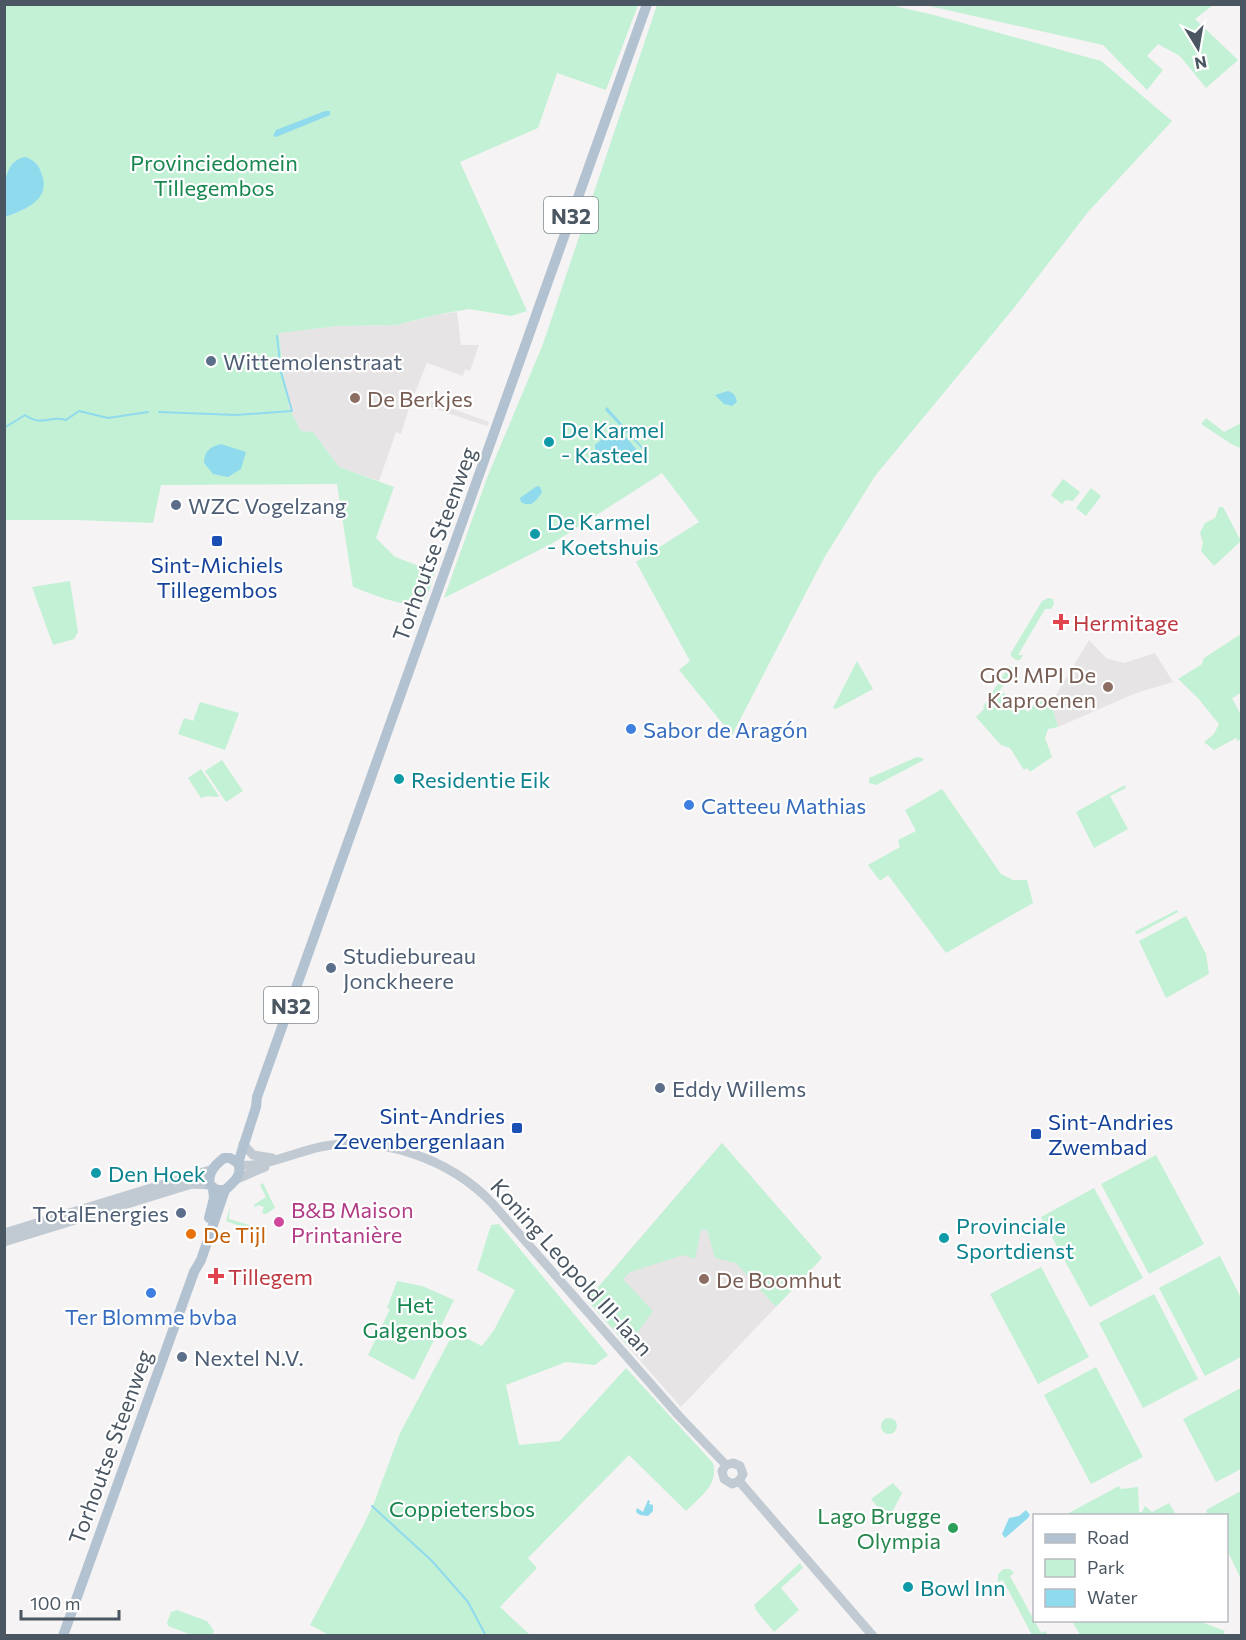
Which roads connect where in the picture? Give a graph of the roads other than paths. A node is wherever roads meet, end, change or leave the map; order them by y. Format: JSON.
{"nodes":[{"id":1,"x":647,"y":4,"type":"edge"},
{"id":2,"x":257,"y":1097,"type":"junction"},
{"id":3,"x":243,"y":1144,"type":"junction"},
{"id":4,"x":288,"y":1156,"type":"junction"},
{"id":5,"x":278,"y":1158,"type":"junction"},
{"id":6,"x":236,"y":1162,"type":"junction"},
{"id":7,"x":213,"y":1169,"type":"junction"},
{"id":8,"x":237,"y":1179,"type":"junction"},
{"id":9,"x":212,"y":1187,"type":"junction"},
{"id":10,"x":225,"y":1190,"type":"junction"},
{"id":11,"x":47,"y":1224,"type":"junction"},
{"id":12,"x":4,"y":1233,"type":"edge"},
{"id":13,"x":4,"y":1242,"type":"edge"},
{"id":14,"x":194,"y":1272,"type":"junction"},
{"id":15,"x":726,"y":1465,"type":"junction"},
{"id":16,"x":739,"y":1481,"type":"junction"},
{"id":17,"x":63,"y":1635,"type":"edge"},
{"id":18,"x":873,"y":1635,"type":"edge"}],
"edges":[{"from":1,"to":2,"type":"main road","name":"Torhoutse Steenweg","number":"N32"},
{"from":2,"to":3,"type":"main road","name":"Torhoutse Steenweg","number":"N32"},
{"from":2,"to":6,"type":"main road","name":"Torhoutse Steenweg","number":"N32"},
{"from":3,"to":5,"type":"street"},
{"from":3,"to":6,"type":"main road","name":"Torhoutse Steenweg","number":"N32"},
{"from":4,"to":5,"type":"street","name":"Koning Leopold III-laan"},
{"from":4,"to":8,"type":"street","name":"Koning Leopold III-laan"},
{"from":4,"to":15,"type":"street","name":"Koning Leopold III-laan"},
{"from":5,"to":6,"type":"street","name":"Koning Leopold III-laan"},
{"from":6,"to":7,"type":"main road"},
{"from":6,"to":8,"type":"main road","number":"N32"},
{"from":7,"to":9,"type":"main road"},
{"from":7,"to":11,"type":"street"},
{"from":8,"to":10,"type":"main road"},
{"from":9,"to":10,"type":"main road"},
{"from":9,"to":11,"type":"street"},
{"from":9,"to":14,"type":"main road","name":"Torhoutse Steenweg"},
{"from":10,"to":14,"type":"main road","name":"Torhoutse Steenweg"},
{"from":11,"to":12,"type":"street"},
{"from":11,"to":13,"type":"street"},
{"from":14,"to":17,"type":"main road","name":"Torhoutse Steenweg"},
{"from":15,"to":16,"type":"street","name":"Koning Leopold III-laan"},
{"from":15,"to":16,"type":"street","name":"Koning Leopold III-laan"},
{"from":16,"to":18,"type":"street","name":"Koning Leopold III-laan"}]}
